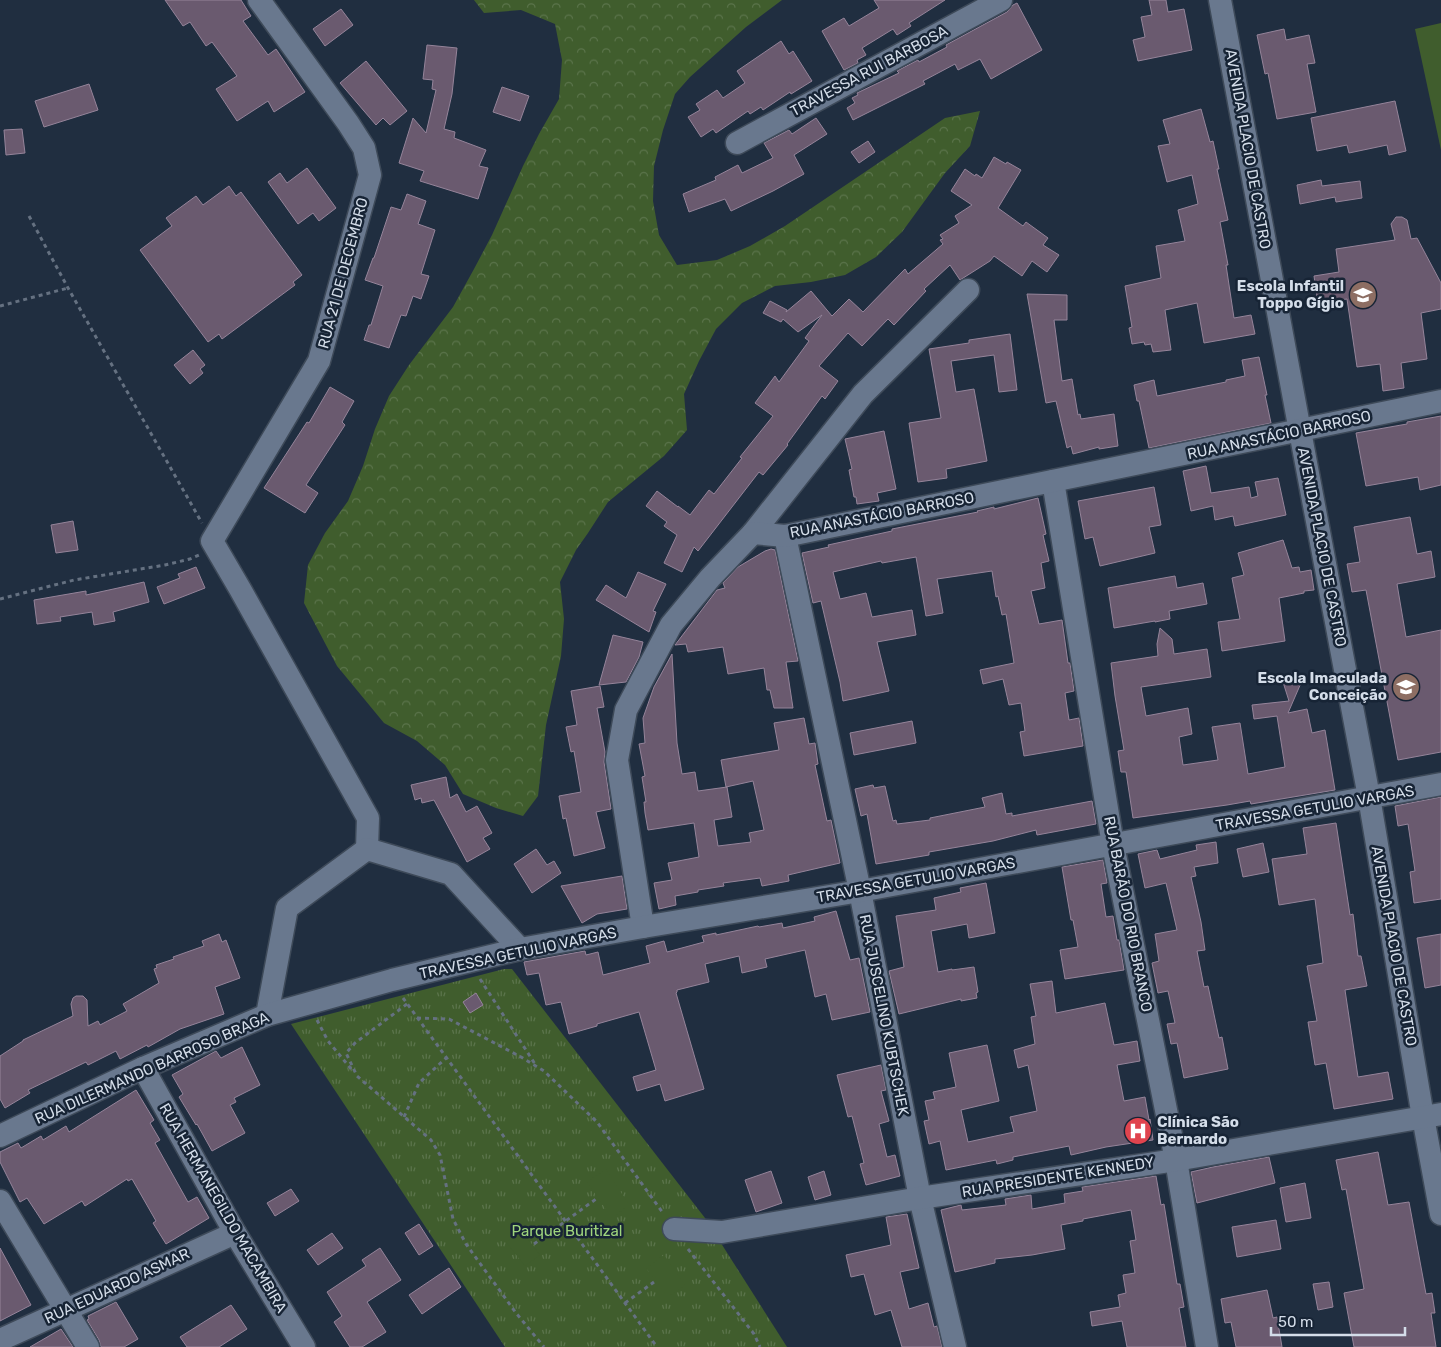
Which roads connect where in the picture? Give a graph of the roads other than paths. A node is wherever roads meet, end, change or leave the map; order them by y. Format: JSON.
{"nodes":[{"id":1,"x":259,"y":0,"type":"edge"},
{"id":2,"x":1001,"y":0,"type":"edge"},
{"id":3,"x":1220,"y":0,"type":"edge"},
{"id":4,"x":737,"y":143,"type":"dead end"},
{"id":5,"x":968,"y":290,"type":"dead end"},
{"id":6,"x":1441,"y":401,"type":"edge"},
{"id":7,"x":1300,"y":431,"type":"junction"},
{"id":8,"x":1053,"y":481,"type":"junction"},
{"id":9,"x":752,"y":533,"type":"junction"},
{"id":10,"x":786,"y":536,"type":"junction"},
{"id":11,"x":1441,"y":784,"type":"edge"},
{"id":12,"x":1369,"y":797,"type":"junction"},
{"id":13,"x":1113,"y":845,"type":"junction"},
{"id":14,"x":367,"y":849,"type":"junction"},
{"id":15,"x":860,"y":891,"type":"junction"},
{"id":16,"x":643,"y":927,"type":"junction"},
{"id":17,"x":520,"y":949,"type":"junction"},
{"id":18,"x":392,"y":980,"type":"joint"},
{"id":19,"x":267,"y":1015,"type":"junction"},
{"id":20,"x":143,"y":1068,"type":"junction"},
{"id":21,"x":1432,"y":1116,"type":"edge"},
{"id":22,"x":0,"y":1136,"type":"edge"},
{"id":23,"x":1176,"y":1160,"type":"junction"},
{"id":24,"x":920,"y":1198,"type":"junction"},
{"id":25,"x":0,"y":1201,"type":"edge"},
{"id":26,"x":1441,"y":1214,"type":"edge"},
{"id":27,"x":674,"y":1229,"type":"road end"},
{"id":28,"x":235,"y":1232,"type":"junction"},
{"id":29,"x":65,"y":1310,"type":"junction"},
{"id":30,"x":0,"y":1340,"type":"edge"},
{"id":31,"x":88,"y":1347,"type":"edge"},
{"id":32,"x":304,"y":1347,"type":"edge"},
{"id":33,"x":955,"y":1347,"type":"edge"},
{"id":34,"x":1207,"y":1347,"type":"edge"}],
"edges":[{"from":1,"to":14,"type":"street","name":"RUA 21 DE DECEMBRO"},
{"from":2,"to":4,"type":"street","name":"TRAVESSA RUI BARBOSA"},
{"from":3,"to":7,"type":"street","name":"AVENIDA PLACIO DE CASTRO"},
{"from":5,"to":9,"type":"street"},
{"from":6,"to":7,"type":"street","name":"RUA ANASTÁCIO BARROSO"},
{"from":7,"to":8,"type":"street","name":"RUA ANASTÁCIO BARROSO"},
{"from":7,"to":12,"type":"street","name":"AVENIDA PLACIO DE CASTRO"},
{"from":8,"to":10,"type":"street","name":"RUA ANASTÁCIO BARROSO"},
{"from":8,"to":13,"type":"street","name":"RUA BARÃO DO RIO BRANCO"},
{"from":9,"to":10,"type":"street","name":"RUA ANASTÁCIO BARROSO"},
{"from":9,"to":16,"type":"street"},
{"from":10,"to":15,"type":"street","name":"RUA JUSCELINO KUBTSCHEK"},
{"from":11,"to":12,"type":"street","name":"TRAVESSA GETULIO VARGAS"},
{"from":12,"to":13,"type":"street","name":"TRAVESSA GETULIO VARGAS"},
{"from":12,"to":21,"type":"street","name":"AVENIDA PLACIO DE CASTRO"},
{"from":13,"to":15,"type":"street","name":"TRAVESSA GETULIO VARGAS"},
{"from":13,"to":23,"type":"street","name":"RUA BARÃO DO RIO BRANCO"},
{"from":14,"to":17,"type":"street"},
{"from":14,"to":19,"type":"street"},
{"from":15,"to":16,"type":"street","name":"TRAVESSA GETULIO VARGAS"},
{"from":15,"to":24,"type":"street","name":"RUA JUSCELINO KUBTSCHEK"},
{"from":16,"to":17,"type":"street","name":"TRAVESSA GETULIO VARGAS"},
{"from":17,"to":18,"type":"street","name":"TRAVESSA GETULIO VARGAS"},
{"from":18,"to":19,"type":"street","name":"RUA DILERMANDO BARROSO BRAGA"},
{"from":19,"to":20,"type":"street","name":"RUA DILERMANDO BARROSO BRAGA"},
{"from":20,"to":22,"type":"street","name":"RUA DILERMANDO BARROSO BRAGA"},
{"from":20,"to":28,"type":"street","name":"RUA HERMANEGILDO MACAMBIRA"},
{"from":21,"to":23,"type":"street","name":"RUA PRESIDENTE KENNEDY"},
{"from":21,"to":26,"type":"street","name":"AVENIDA PLACIO DE CASTRO"},
{"from":23,"to":24,"type":"street","name":"RUA PRESIDENTE KENNEDY"},
{"from":23,"to":34,"type":"street","name":"RUA BARÃO DO RIO BRANCO"},
{"from":24,"to":27,"type":"street","name":"RUA PRESIDENTE KENNEDY"},
{"from":24,"to":33,"type":"street","name":"RUA JUSCELINO KUBTSCHEK"},
{"from":25,"to":29,"type":"street"},
{"from":28,"to":29,"type":"street","name":"RUA EDUARDO ASMAR"},
{"from":28,"to":32,"type":"street","name":"RUA HERMANEGILDO MACAMBIRA"},
{"from":29,"to":30,"type":"street","name":"RUA EDUARDO ASMAR"},
{"from":29,"to":31,"type":"street"}]}
